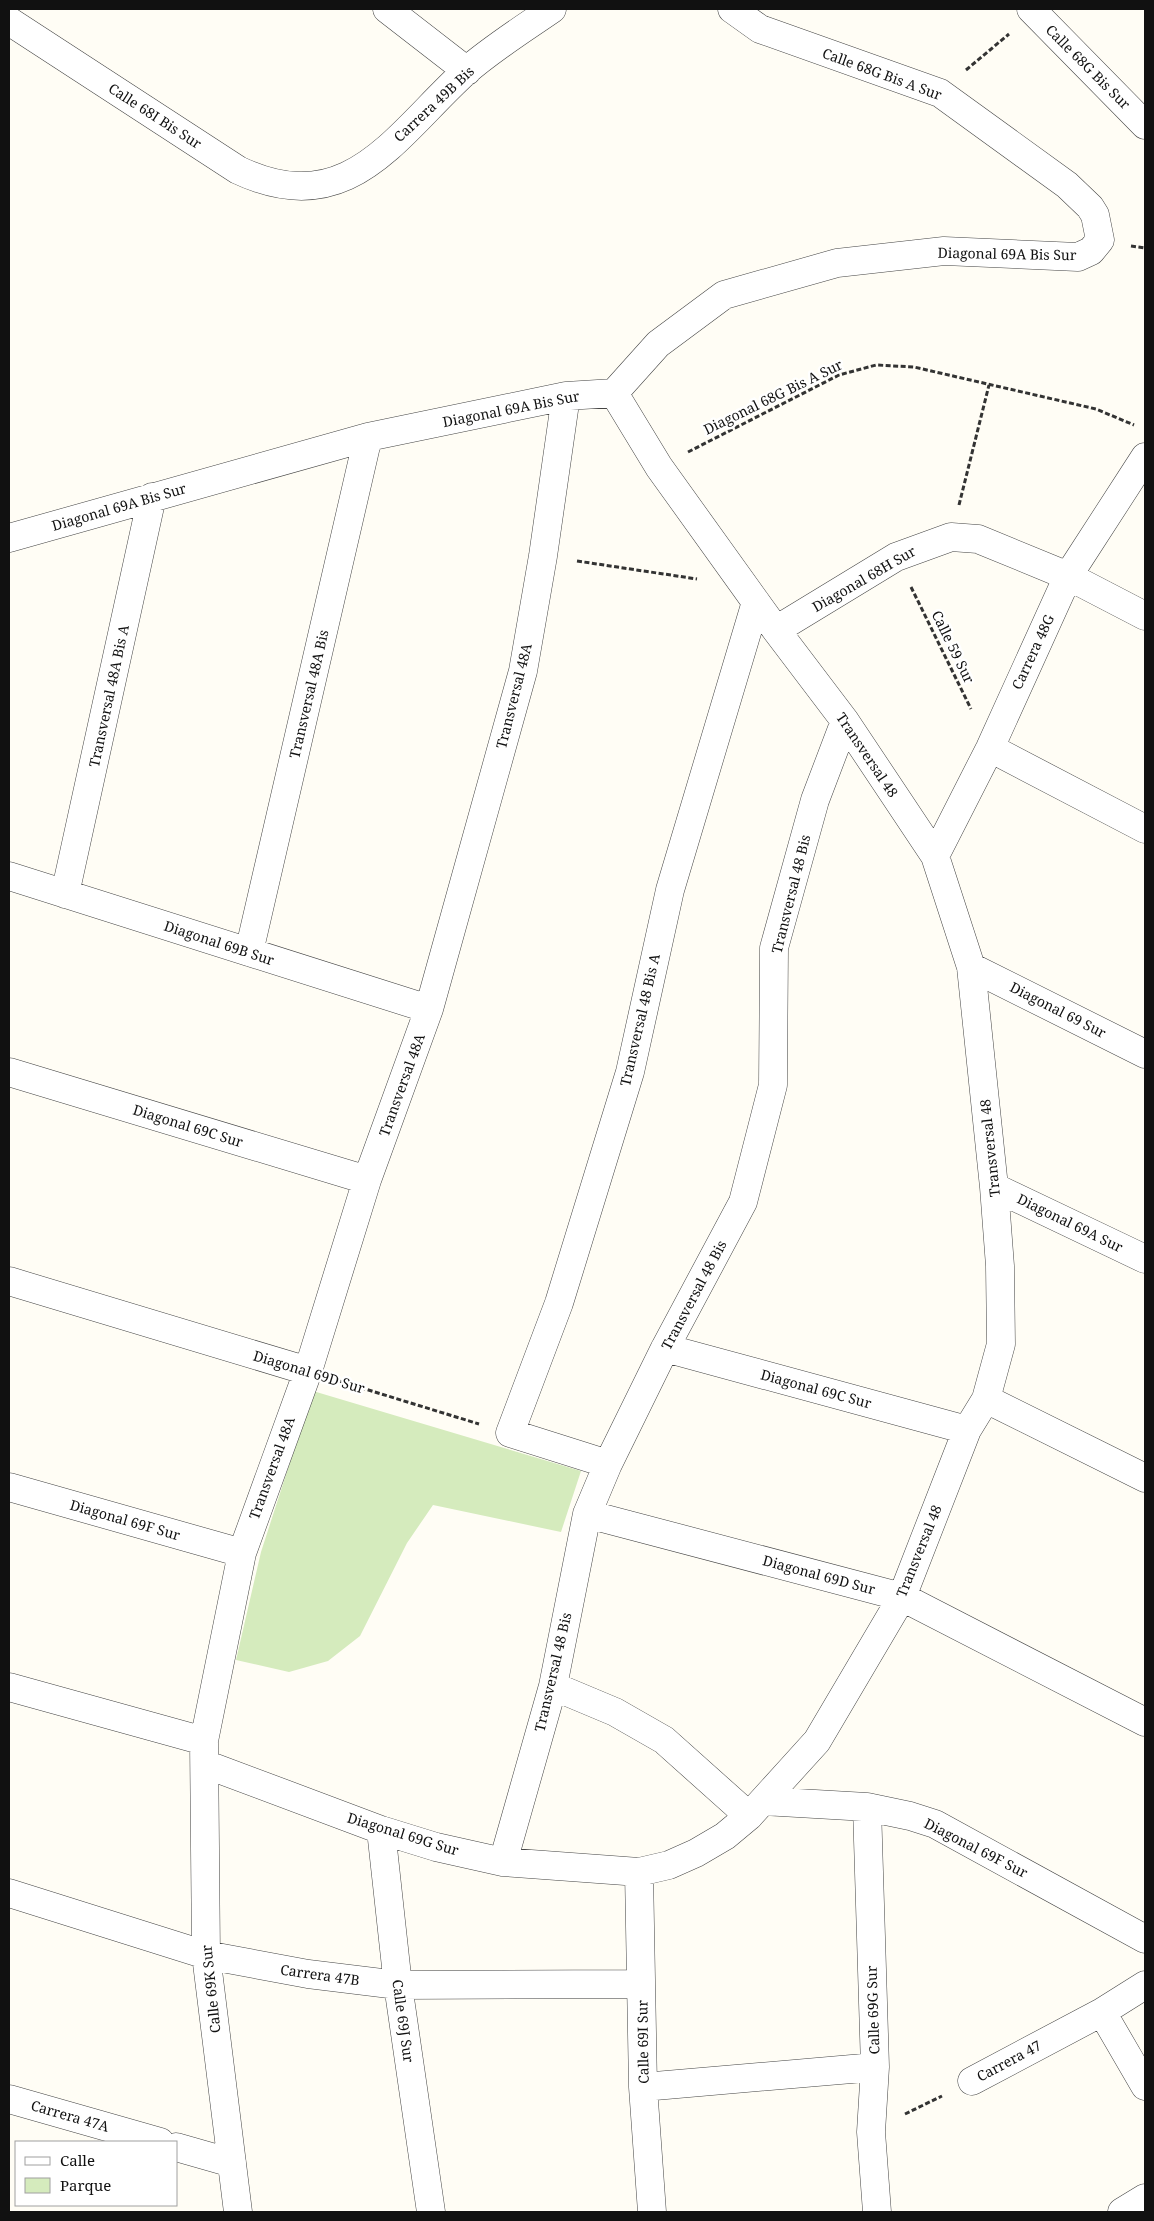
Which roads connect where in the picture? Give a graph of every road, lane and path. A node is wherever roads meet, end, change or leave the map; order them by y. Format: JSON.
{"nodes":[{"id":1,"x":387,"y":9,"type":"edge"},
{"id":2,"x":552,"y":9,"type":"edge"},
{"id":3,"x":732,"y":9,"type":"edge"},
{"id":4,"x":1032,"y":11,"type":"edge"},
{"id":5,"x":9,"y":21,"type":"edge"},
{"id":6,"x":467,"y":71,"type":"junction"},
{"id":7,"x":940,"y":93,"type":"junction"},
{"id":8,"x":1145,"y":125,"type":"edge"},
{"id":9,"x":310,"y":186,"type":"joint"},
{"id":10,"x":1100,"y":240,"type":"joint"},
{"id":11,"x":989,"y":384,"type":"junction"},
{"id":12,"x":614,"y":393,"type":"junction"},
{"id":13,"x":566,"y":396,"type":"junction"},
{"id":14,"x":1137,"y":426,"type":"dead end"},
{"id":15,"x":368,"y":437,"type":"junction"},
{"id":16,"x":1145,"y":457,"type":"edge"},
{"id":17,"x":659,"y":467,"type":"junction"},
{"id":18,"x":152,"y":497,"type":"junction"},
{"id":19,"x":951,"y":537,"type":"junction"},
{"id":20,"x":9,"y":538,"type":"edge"},
{"id":21,"x":543,"y":556,"type":"junction"},
{"id":22,"x":896,"y":557,"type":"junction"},
{"id":23,"x":1068,"y":576,"type":"junction"},
{"id":24,"x":750,"y":594,"type":"junction"},
{"id":25,"x":1145,"y":616,"type":"edge"},
{"id":26,"x":776,"y":630,"type":"junction"},
{"id":27,"x":845,"y":721,"type":"junction"},
{"id":28,"x":990,"y":748,"type":"junction"},
{"id":29,"x":1145,"y":829,"type":"edge"},
{"id":30,"x":935,"y":856,"type":"junction"},
{"id":31,"x":9,"y":876,"type":"edge"},
{"id":32,"x":65,"y":894,"type":"junction"},
{"id":33,"x":249,"y":952,"type":"junction"},
{"id":34,"x":971,"y":967,"type":"junction"},
{"id":35,"x":429,"y":1009,"type":"junction"},
{"id":36,"x":1145,"y":1054,"type":"edge"},
{"id":37,"x":9,"y":1072,"type":"edge"},
{"id":38,"x":367,"y":1180,"type":"junction"},
{"id":39,"x":994,"y":1187,"type":"junction"},
{"id":40,"x":1145,"y":1259,"type":"edge"},
{"id":41,"x":9,"y":1281,"type":"edge"},
{"id":42,"x":665,"y":1348,"type":"junction"},
{"id":43,"x":308,"y":1371,"type":"junction"},
{"id":44,"x":986,"y":1400,"type":"junction"},
{"id":45,"x":968,"y":1430,"type":"junction"},
{"id":46,"x":510,"y":1434,"type":"junction"},
{"id":47,"x":608,"y":1464,"type":"junction"},
{"id":48,"x":1145,"y":1478,"type":"edge"},
{"id":49,"x":9,"y":1487,"type":"edge"},
{"id":50,"x":587,"y":1514,"type":"junction"},
{"id":51,"x":242,"y":1553,"type":"junction"},
{"id":52,"x":902,"y":1598,"type":"junction"},
{"id":53,"x":553,"y":1686,"type":"junction"},
{"id":54,"x":9,"y":1687,"type":"edge"},
{"id":55,"x":1145,"y":1722,"type":"edge"},
{"id":56,"x":205,"y":1753,"type":"junction"},
{"id":57,"x":867,"y":1807,"type":"junction"},
{"id":58,"x":756,"y":1808,"type":"junction"},
{"id":59,"x":381,"y":1830,"type":"junction"},
{"id":60,"x":503,"y":1862,"type":"junction"},
{"id":61,"x":639,"y":1872,"type":"junction"},
{"id":62,"x":9,"y":1893,"type":"edge"},
{"id":63,"x":1145,"y":1939,"type":"edge"},
{"id":64,"x":206,"y":1955,"type":"junction"},
{"id":65,"x":641,"y":1984,"type":"junction"},
{"id":66,"x":1145,"y":1984,"type":"edge"},
{"id":67,"x":398,"y":1985,"type":"junction"},
{"id":68,"x":1102,"y":2012,"type":"junction"},
{"id":69,"x":875,"y":2067,"type":"junction"},
{"id":70,"x":972,"y":2081,"type":"joint"},
{"id":71,"x":1145,"y":2086,"type":"edge"},
{"id":72,"x":644,"y":2087,"type":"junction"},
{"id":73,"x":9,"y":2099,"type":"edge"},
{"id":74,"x":870,"y":2132,"type":"junction"},
{"id":75,"x":156,"y":2141,"type":"edge"},
{"id":76,"x":178,"y":2148,"type":"edge"},
{"id":77,"x":232,"y":2163,"type":"junction"},
{"id":78,"x":1145,"y":2198,"type":"edge"},
{"id":79,"x":238,"y":2212,"type":"edge"},
{"id":80,"x":430,"y":2212,"type":"edge"},
{"id":81,"x":652,"y":2212,"type":"edge"},
{"id":82,"x":877,"y":2212,"type":"edge"},
{"id":83,"x":1122,"y":2212,"type":"edge"}],
"edges":[{"from":1,"to":6,"type":"street"},
{"from":2,"to":6,"type":"street","name":"Carrera 49B Bis"},
{"from":3,"to":7,"type":"street","name":"Calle 68G Bis A Sur"},
{"from":4,"to":7,"type":"path"},
{"from":4,"to":8,"type":"street","name":"Calle 68G Bis Sur"},
{"from":5,"to":9,"type":"street","name":"Calle 68I Bis Sur"},
{"from":6,"to":9,"type":"street","name":"Carrera 49B Bis"},
{"from":7,"to":10,"type":"street","name":"Calle 68G Bis A Sur"},
{"from":10,"to":12,"type":"street","name":"Diagonal 69A Bis Sur"},
{"from":11,"to":14,"type":"path"},
{"from":11,"to":17,"type":"path","name":"Diagonal 68G Bis A Sur"},
{"from":11,"to":19,"type":"path"},
{"from":12,"to":13,"type":"street","name":"Diagonal 69A Bis Sur"},
{"from":12,"to":17,"type":"street","name":"Transversal 48"},
{"from":13,"to":15,"type":"street","name":"Diagonal 69A Bis Sur"},
{"from":13,"to":21,"type":"street","name":"Transversal 48A"},
{"from":15,"to":18,"type":"street","name":"Diagonal 69A Bis Sur"},
{"from":15,"to":33,"type":"street","name":"Transversal 48A Bis"},
{"from":16,"to":23,"type":"street","name":"Carrera 48G"},
{"from":17,"to":24,"type":"street","name":"Transversal 48"},
{"from":18,"to":20,"type":"street","name":"Diagonal 69A Bis Sur"},
{"from":18,"to":32,"type":"street","name":"Transversal 48A Bis A"},
{"from":19,"to":22,"type":"street","name":"Diagonal 68H Sur"},
{"from":19,"to":23,"type":"street","name":"Diagonal 68H Sur"},
{"from":21,"to":24,"type":"path"},
{"from":21,"to":35,"type":"street","name":"Transversal 48A"},
{"from":22,"to":26,"type":"street","name":"Diagonal 68H Sur"},
{"from":22,"to":28,"type":"path","name":"Calle 59 Sur"},
{"from":23,"to":25,"type":"street","name":"Diagonal 68H Sur"},
{"from":23,"to":28,"type":"street","name":"Carrera 48G"},
{"from":24,"to":26,"type":"street","name":"Transversal 48"},
{"from":24,"to":46,"type":"street","name":"Transversal 48 Bis A"},
{"from":26,"to":27,"type":"street","name":"Transversal 48"},
{"from":27,"to":30,"type":"street","name":"Transversal 48"},
{"from":27,"to":42,"type":"street","name":"Transversal 48 Bis"},
{"from":28,"to":29,"type":"street"},
{"from":28,"to":30,"type":"street","name":"Carrera 48G"},
{"from":30,"to":34,"type":"street","name":"Transversal 48"},
{"from":31,"to":32,"type":"street","name":"Diagonal 69B Sur"},
{"from":32,"to":33,"type":"street","name":"Diagonal 69B Sur"},
{"from":33,"to":35,"type":"street","name":"Diagonal 69B Sur"},
{"from":34,"to":36,"type":"street","name":"Diagonal 69 Sur"},
{"from":34,"to":39,"type":"street","name":"Transversal 48"},
{"from":35,"to":38,"type":"street","name":"Transversal 48A"},
{"from":37,"to":38,"type":"street","name":"Diagonal 69C Sur"},
{"from":38,"to":43,"type":"street","name":"Transversal 48A"},
{"from":39,"to":40,"type":"street","name":"Diagonal 69A Sur"},
{"from":39,"to":44,"type":"street","name":"Transversal 48"},
{"from":41,"to":43,"type":"street","name":"Diagonal 69D Sur"},
{"from":42,"to":45,"type":"street","name":"Diagonal 69C Sur"},
{"from":42,"to":47,"type":"street","name":"Transversal 48 Bis"},
{"from":43,"to":46,"type":"path","name":"Diagonal 69D Sur"},
{"from":43,"to":51,"type":"street","name":"Transversal 48A"},
{"from":44,"to":45,"type":"street","name":"Transversal 48"},
{"from":44,"to":48,"type":"street"},
{"from":45,"to":52,"type":"street","name":"Transversal 48"},
{"from":46,"to":47,"type":"street"},
{"from":47,"to":50,"type":"street","name":"Transversal 48 Bis"},
{"from":49,"to":51,"type":"street","name":"Diagonal 69F Sur"},
{"from":50,"to":52,"type":"street","name":"Diagonal 69D Sur"},
{"from":50,"to":53,"type":"street","name":"Transversal 48 Bis"},
{"from":51,"to":56,"type":"street","name":"Transversal 48A"},
{"from":52,"to":55,"type":"street","name":"Diagonal 69D Sur"},
{"from":52,"to":58,"type":"street","name":"Transversal 48"},
{"from":53,"to":58,"type":"street"},
{"from":53,"to":60,"type":"street","name":"Transversal 48 Bis"},
{"from":54,"to":56,"type":"street","name":"Diagonal 69G Sur"},
{"from":56,"to":59,"type":"street","name":"Diagonal 69G Sur"},
{"from":56,"to":64,"type":"street","name":"Calle 69K Sur"},
{"from":57,"to":58,"type":"street","name":"Diagonal 69F Sur"},
{"from":57,"to":63,"type":"street","name":"Diagonal 69F Sur"},
{"from":57,"to":69,"type":"street","name":"Calle 69G Sur"},
{"from":58,"to":61,"type":"street","name":"Transversal 48"},
{"from":59,"to":60,"type":"street","name":"Diagonal 69G Sur"},
{"from":59,"to":67,"type":"street","name":"Calle 69J Sur"},
{"from":60,"to":61,"type":"street","name":"Diagonal 69G Sur"},
{"from":61,"to":65,"type":"street","name":"Calle 69I Sur"},
{"from":62,"to":64,"type":"street","name":"Carrera 47B"},
{"from":64,"to":67,"type":"street","name":"Carrera 47B"},
{"from":64,"to":77,"type":"street","name":"Calle 69K Sur"},
{"from":65,"to":67,"type":"street","name":"Carrera 47B"},
{"from":65,"to":72,"type":"street","name":"Calle 69I Sur"},
{"from":66,"to":68,"type":"street","name":"Carrera 47"},
{"from":67,"to":80,"type":"street","name":"Calle 69J Sur"},
{"from":68,"to":70,"type":"street","name":"Carrera 47"},
{"from":68,"to":71,"type":"street"},
{"from":69,"to":72,"type":"street"},
{"from":69,"to":74,"type":"street","name":"Calle 69G Sur"},
{"from":70,"to":74,"type":"path","name":"Carrera 47"},
{"from":72,"to":81,"type":"street","name":"Calle 69I Sur"},
{"from":73,"to":75,"type":"street","name":"Carrera 47A"},
{"from":74,"to":82,"type":"street","name":"Calle 69G Sur"},
{"from":76,"to":77,"type":"street"},
{"from":77,"to":79,"type":"street","name":"Calle 69K Sur"},
{"from":78,"to":83,"type":"street"}]}
